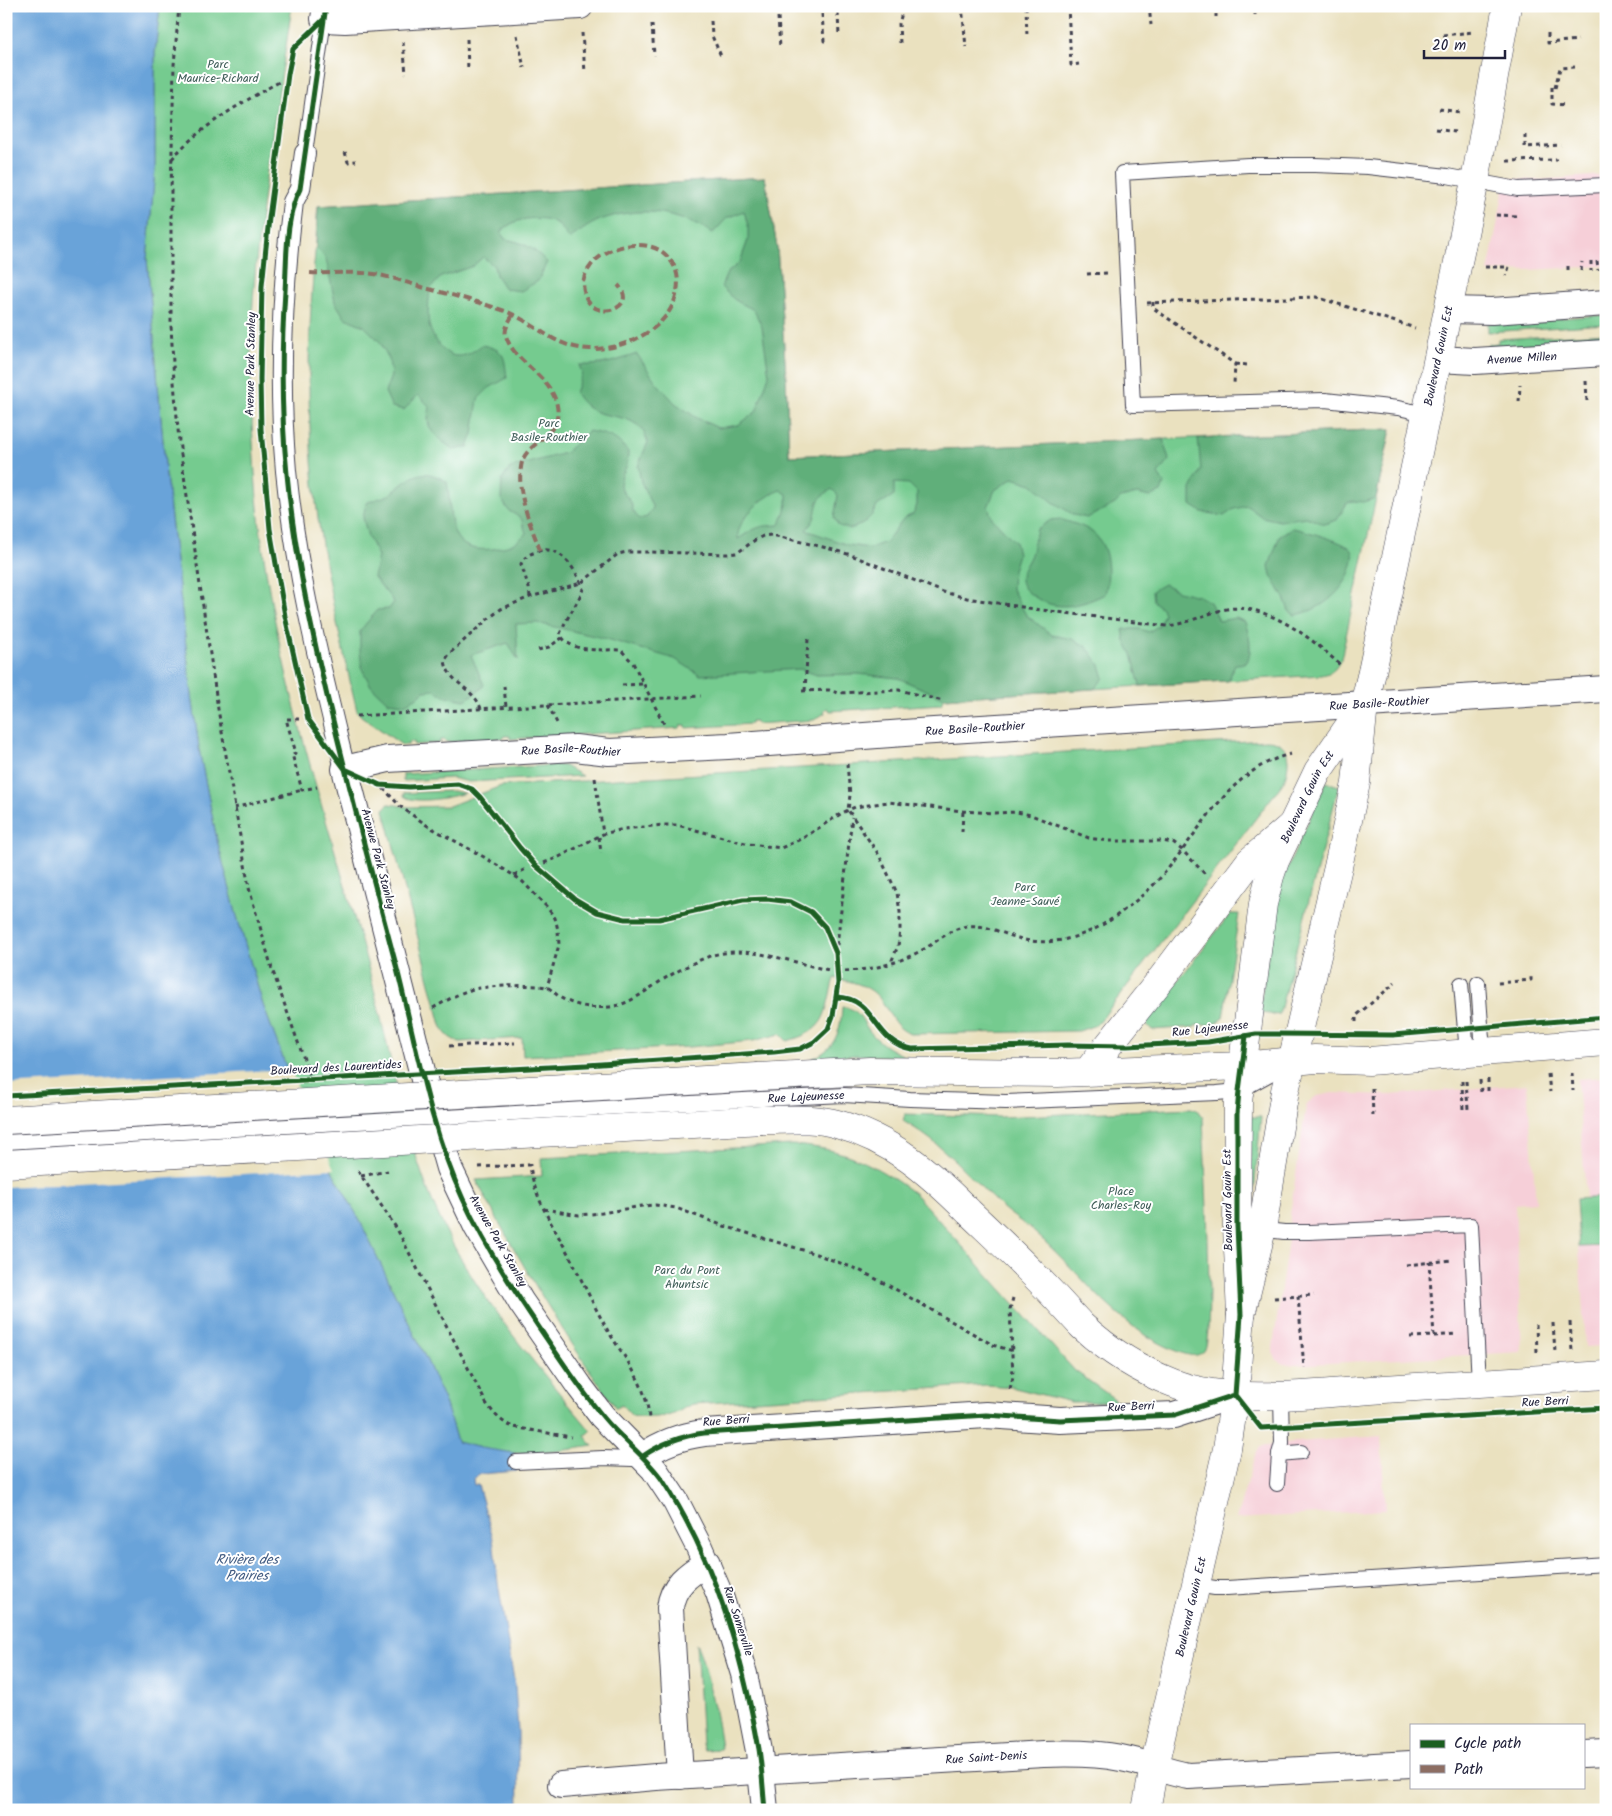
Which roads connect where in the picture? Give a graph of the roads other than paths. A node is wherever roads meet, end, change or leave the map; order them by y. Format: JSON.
{"nodes":[{"id":1,"x":1507,"y":6,"type":"edge"},
{"id":2,"x":325,"y":12,"type":"edge"},
{"id":3,"x":581,"y":17,"type":"edge"},
{"id":4,"x":305,"y":153,"type":"joint"},
{"id":5,"x":1475,"y":181,"type":"junction"},
{"id":6,"x":1606,"y":185,"type":"edge"},
{"id":7,"x":1606,"y":303,"type":"edge"},
{"id":8,"x":1448,"y":310,"type":"junction"},
{"id":9,"x":1606,"y":353,"type":"edge"},
{"id":10,"x":1438,"y":359,"type":"junction"},
{"id":11,"x":1426,"y":414,"type":"junction"},
{"id":12,"x":1606,"y":689,"type":"edge"},
{"id":13,"x":1364,"y":704,"type":"junction"},
{"id":14,"x":345,"y":769,"type":"junction"},
{"id":15,"x":1291,"y":826,"type":"junction"},
{"id":16,"x":1478,"y":983,"type":"dead end"},
{"id":17,"x":1461,"y":984,"type":"dead end"},
{"id":18,"x":1606,"y":1042,"type":"edge"},
{"id":19,"x":1475,"y":1053,"type":"junction"},
{"id":20,"x":1292,"y":1061,"type":"junction"},
{"id":21,"x":1087,"y":1072,"type":"junction"},
{"id":22,"x":1240,"y":1079,"type":"junction"},
{"id":23,"x":760,"y":1099,"type":"junction"},
{"id":24,"x":6,"y":1120,"type":"edge"},
{"id":25,"x":6,"y":1142,"type":"edge"},
{"id":26,"x":6,"y":1164,"type":"edge"},
{"id":27,"x":1250,"y":1228,"type":"junction"},
{"id":28,"x":1605,"y":1363,"type":"edge"},
{"id":29,"x":1479,"y":1383,"type":"junction"},
{"id":30,"x":1235,"y":1395,"type":"junction"},
{"id":31,"x":1281,"y":1396,"type":"junction"},
{"id":32,"x":1301,"y":1452,"type":"dead end"},
{"id":33,"x":1279,"y":1454,"type":"junction"},
{"id":34,"x":643,"y":1456,"type":"junction"},
{"id":35,"x":516,"y":1462,"type":"dead end"},
{"id":36,"x":1277,"y":1484,"type":"dead end"},
{"id":37,"x":707,"y":1564,"type":"junction"},
{"id":38,"x":1606,"y":1564,"type":"edge"},
{"id":39,"x":1196,"y":1585,"type":"junction"},
{"id":40,"x":1606,"y":1753,"type":"edge"},
{"id":41,"x":1584,"y":1754,"type":"edge"},
{"id":42,"x":1410,"y":1764,"type":"edge"},
{"id":43,"x":1154,"y":1767,"type":"junction"},
{"id":44,"x":762,"y":1770,"type":"junction"},
{"id":45,"x":680,"y":1776,"type":"junction"},
{"id":46,"x":561,"y":1785,"type":"dead end"},
{"id":47,"x":765,"y":1810,"type":"edge"},
{"id":48,"x":1146,"y":1810,"type":"edge"}],
"edges":[{"from":1,"to":5,"type":"main road","name":"Boulevard Gouin Est"},
{"from":2,"to":3,"type":"street"},
{"from":2,"to":4,"type":"lane","name":"Avenue Park Stanley"},
{"from":4,"to":14,"type":"street","name":"Avenue Park Stanley"},
{"from":5,"to":6,"type":"lane"},
{"from":5,"to":8,"type":"main road","name":"Boulevard Gouin Est"},
{"from":5,"to":11,"type":"lane"},
{"from":7,"to":8,"type":"street"},
{"from":8,"to":10,"type":"main road","name":"Boulevard Gouin Est"},
{"from":9,"to":10,"type":"street","name":"Avenue Millen"},
{"from":10,"to":11,"type":"main road","name":"Boulevard Gouin Est"},
{"from":11,"to":13,"type":"main road","name":"Boulevard Gouin Est"},
{"from":12,"to":13,"type":"street","name":"Rue Basile-Routhier"},
{"from":13,"to":14,"type":"street","name":"Rue Basile-Routhier"},
{"from":13,"to":15,"type":"main road","name":"Boulevard Gouin Est"},
{"from":13,"to":20,"type":"main road","name":"Boulevard Gouin Est"},
{"from":14,"to":34,"type":"street","name":"Avenue Park Stanley"},
{"from":15,"to":21,"type":"main road"},
{"from":15,"to":22,"type":"main road","name":"Boulevard Gouin Est"},
{"from":16,"to":19,"type":"lane"},
{"from":17,"to":19,"type":"lane"},
{"from":18,"to":19,"type":"main road","name":"Rue Lajeunesse"},
{"from":19,"to":20,"type":"main road","name":"Rue Lajeunesse"},
{"from":20,"to":22,"type":"main road","name":"Rue Lajeunesse"},
{"from":20,"to":27,"type":"main road","name":"Boulevard Gouin Est"},
{"from":21,"to":22,"type":"main road","name":"Rue Lajeunesse"},
{"from":21,"to":23,"type":"main road","name":"Rue Lajeunesse"},
{"from":22,"to":23,"type":"lane","name":"Rue Lajeunesse"},
{"from":22,"to":27,"type":"main road","name":"Boulevard Gouin Est"},
{"from":23,"to":24,"type":"main road","bridge":true},
{"from":23,"to":25,"type":"lane","bridge":true},
{"from":23,"to":26,"type":"main road","bridge":true},
{"from":23,"to":30,"type":"main road","name":"Rue Berri"},
{"from":27,"to":29,"type":"lane"},
{"from":27,"to":30,"type":"main road","name":"Boulevard Gouin Est"},
{"from":28,"to":29,"type":"main road","name":"Rue Berri"},
{"from":29,"to":31,"type":"main road","name":"Rue Berri"},
{"from":30,"to":31,"type":"main road","name":"Rue Berri"},
{"from":30,"to":34,"type":"street","name":"Rue Berri"},
{"from":30,"to":39,"type":"main road","name":"Boulevard Gouin Est"},
{"from":31,"to":33,"type":"lane"},
{"from":32,"to":33,"type":"lane"},
{"from":33,"to":36,"type":"lane"},
{"from":34,"to":35,"type":"lane"},
{"from":34,"to":37,"type":"street","name":"Rue Somerville"},
{"from":37,"to":44,"type":"street","name":"Rue Somerville"},
{"from":37,"to":45,"type":"street"},
{"from":38,"to":39,"type":"lane"},
{"from":39,"to":43,"type":"main road","name":"Boulevard Gouin Est"},
{"from":40,"to":41,"type":"street"},
{"from":42,"to":43,"type":"street","name":"Rue Saint-Denis"},
{"from":43,"to":44,"type":"street","name":"Rue Saint-Denis"},
{"from":43,"to":48,"type":"main road","name":"Boulevard Gouin Est"},
{"from":44,"to":45,"type":"street","name":"Rue Saint-Denis"},
{"from":44,"to":47,"type":"street","name":"Rue Somerville"},
{"from":45,"to":46,"type":"street","name":"Rue Saint-Denis"}]}
